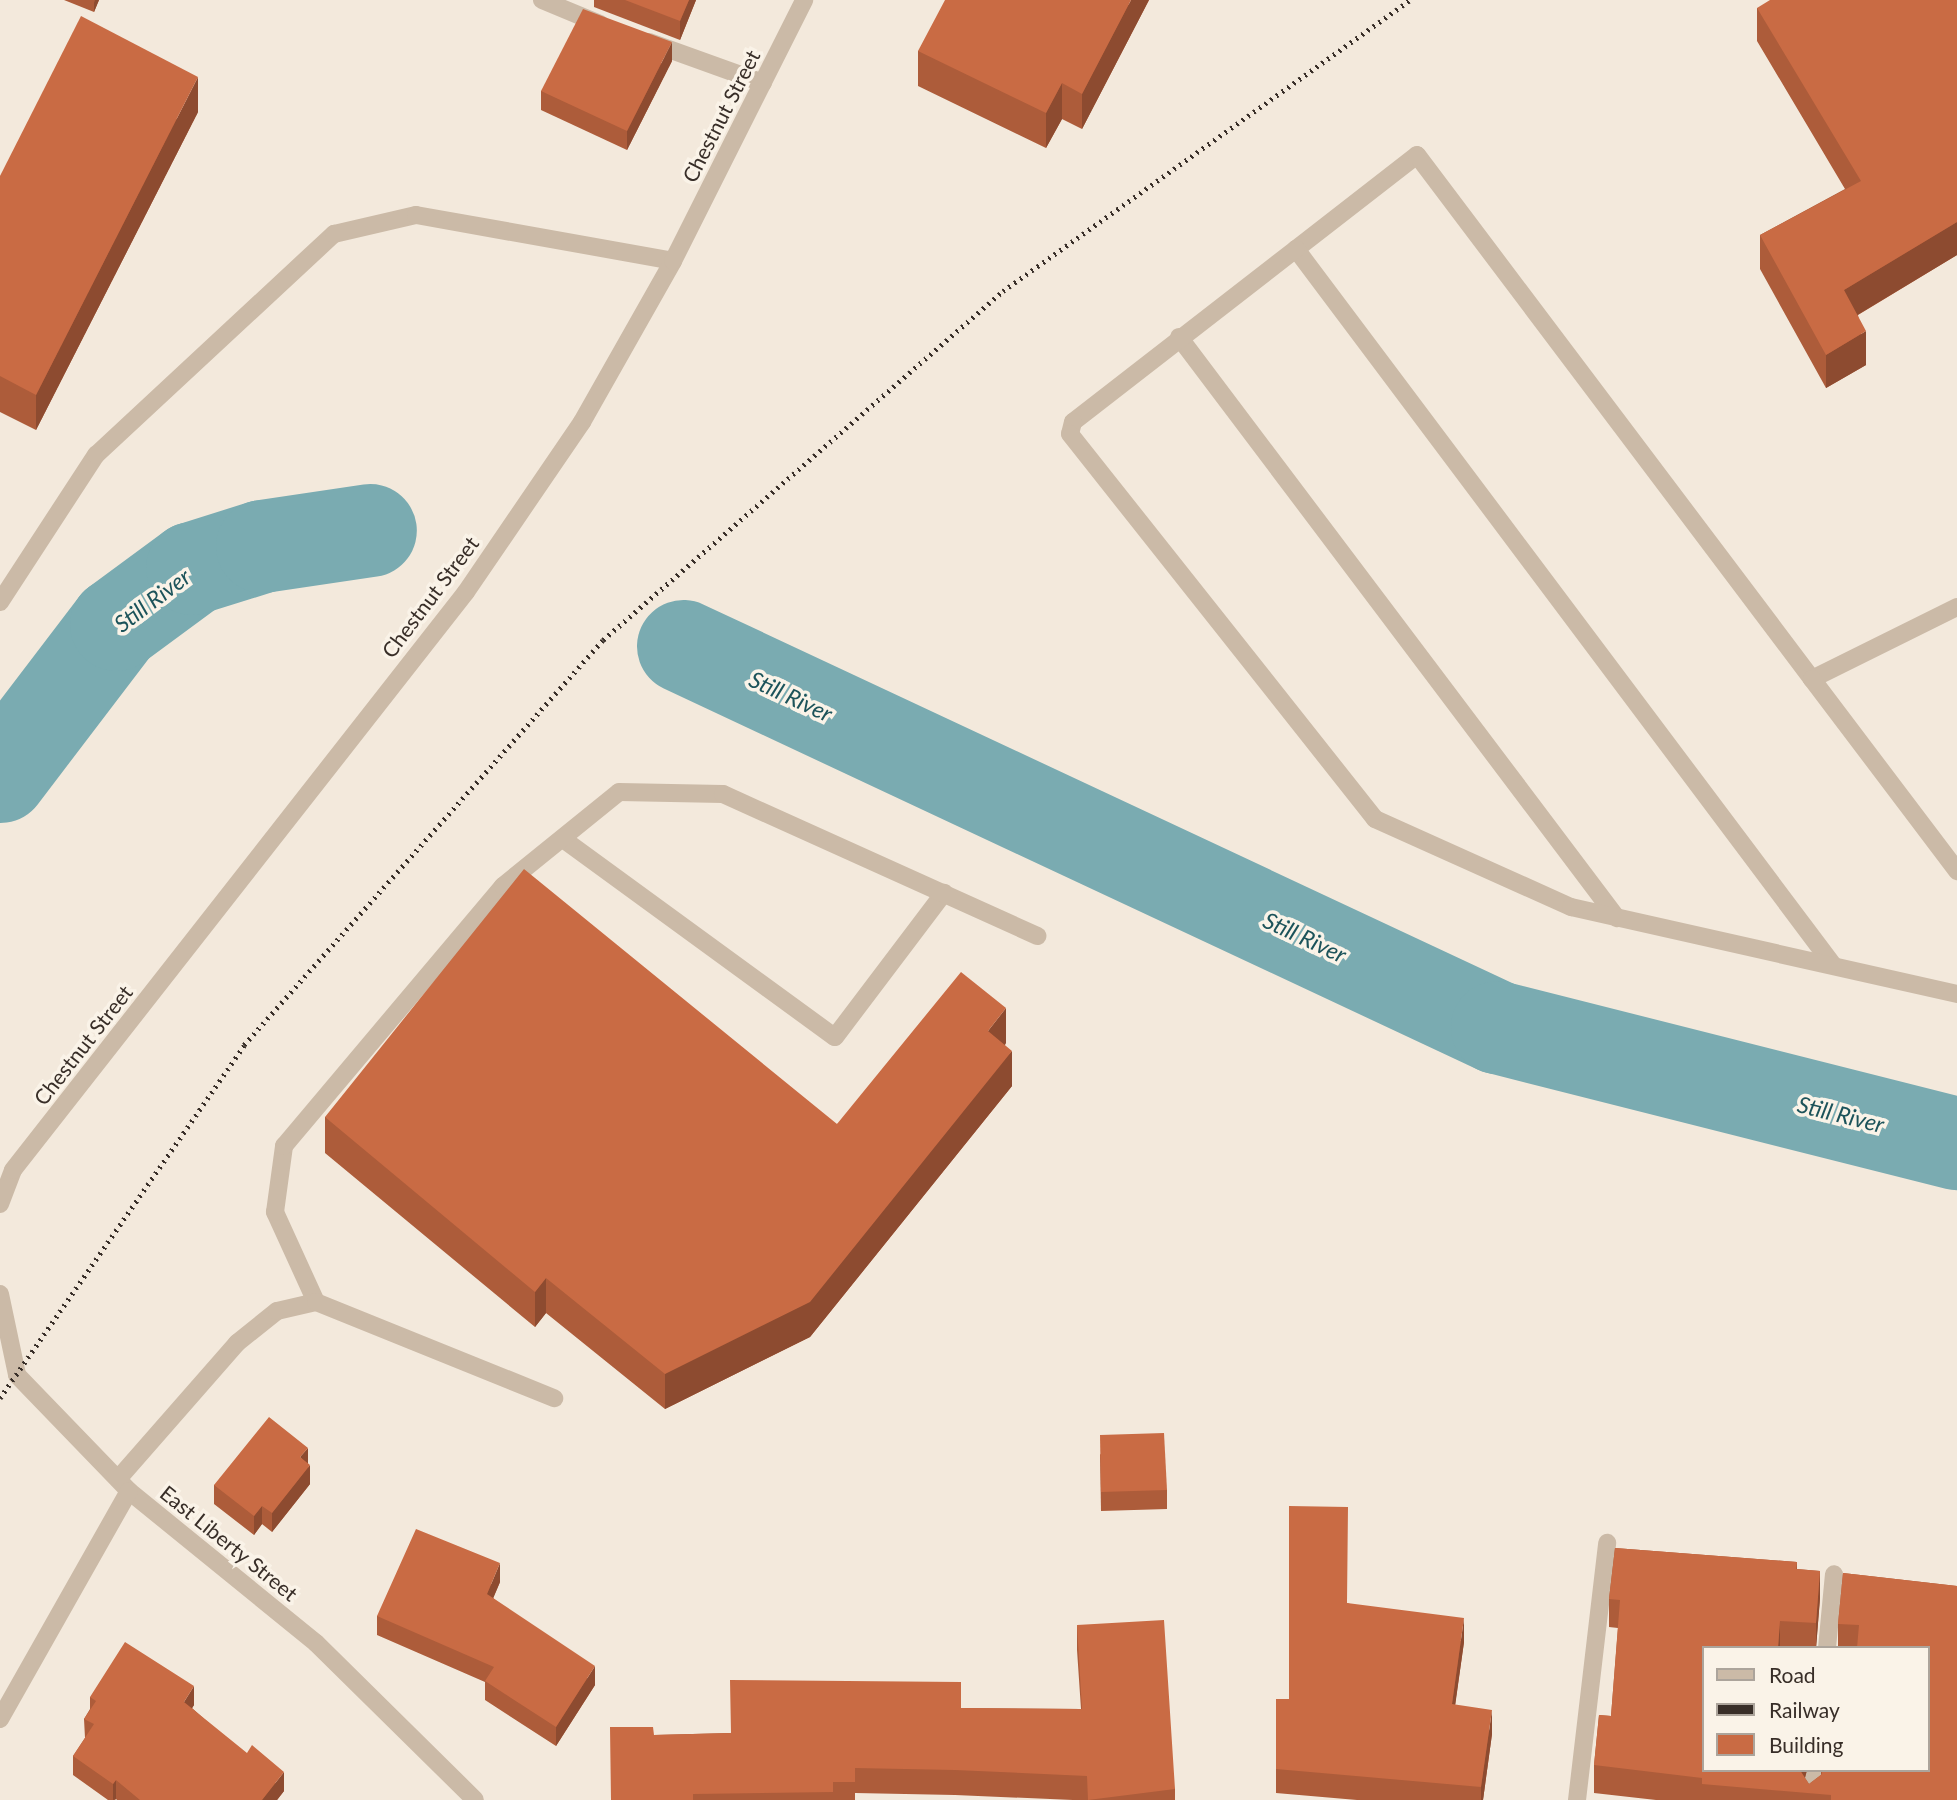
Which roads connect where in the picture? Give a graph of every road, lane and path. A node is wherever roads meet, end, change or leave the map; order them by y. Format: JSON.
{"nodes":[{"id":1,"x":542,"y":0,"type":"edge"},
{"id":2,"x":804,"y":0,"type":"edge"},
{"id":3,"x":762,"y":83,"type":"junction"},
{"id":4,"x":1296,"y":249,"type":"junction"},
{"id":5,"x":673,"y":261,"type":"junction"},
{"id":6,"x":1179,"y":337,"type":"junction"},
{"id":7,"x":0,"y":602,"type":"edge"},
{"id":8,"x":1957,"y":607,"type":"edge"},
{"id":9,"x":1812,"y":679,"type":"junction"},
{"id":10,"x":563,"y":839,"type":"junction"},
{"id":11,"x":1957,"y":871,"type":"edge"},
{"id":12,"x":944,"y":893,"type":"junction"},
{"id":13,"x":1617,"y":918,"type":"junction"},
{"id":14,"x":1038,"y":936,"type":"dead end"},
{"id":15,"x":1833,"y":965,"type":"junction"},
{"id":16,"x":1957,"y":994,"type":"edge"},
{"id":17,"x":0,"y":1204,"type":"edge"},
{"id":18,"x":0,"y":1294,"type":"edge"},
{"id":19,"x":316,"y":1301,"type":"junction"},
{"id":20,"x":554,"y":1398,"type":"dead end"},
{"id":21,"x":123,"y":1485,"type":"junction"},
{"id":22,"x":1607,"y":1543,"type":"dead end"},
{"id":23,"x":1834,"y":1574,"type":"dead end"},
{"id":24,"x":1827,"y":1646,"type":"edge"},
{"id":25,"x":0,"y":1719,"type":"edge"},
{"id":26,"x":1814,"y":1772,"type":"edge"},
{"id":27,"x":475,"y":1800,"type":"edge"},
{"id":28,"x":1577,"y":1800,"type":"edge"},
{"id":29,"x":1811,"y":1800,"type":"edge"}],
"edges":[{"from":1,"to":3,"type":"street"},
{"from":2,"to":3,"type":"street","name":"Chestnut Street"},
{"from":3,"to":5,"type":"street","name":"Chestnut Street"},
{"from":4,"to":6,"type":"street"},
{"from":4,"to":9,"type":"street"},
{"from":4,"to":15,"type":"street"},
{"from":5,"to":7,"type":"street"},
{"from":5,"to":17,"type":"street","name":"Chestnut Street"},
{"from":6,"to":13,"type":"street"},
{"from":6,"to":13,"type":"street"},
{"from":8,"to":9,"type":"street"},
{"from":9,"to":11,"type":"street"},
{"from":10,"to":12,"type":"street"},
{"from":10,"to":12,"type":"street"},
{"from":10,"to":19,"type":"street"},
{"from":12,"to":14,"type":"street"},
{"from":13,"to":15,"type":"street"},
{"from":15,"to":16,"type":"street"},
{"from":18,"to":21,"type":"street","name":"East Liberty Street"},
{"from":19,"to":20,"type":"street"},
{"from":19,"to":21,"type":"street"},
{"from":21,"to":25,"type":"street"},
{"from":21,"to":27,"type":"street","name":"East Liberty Street"},
{"from":22,"to":28,"type":"street"},
{"from":23,"to":24,"type":"street"},
{"from":26,"to":29,"type":"street"}]}
